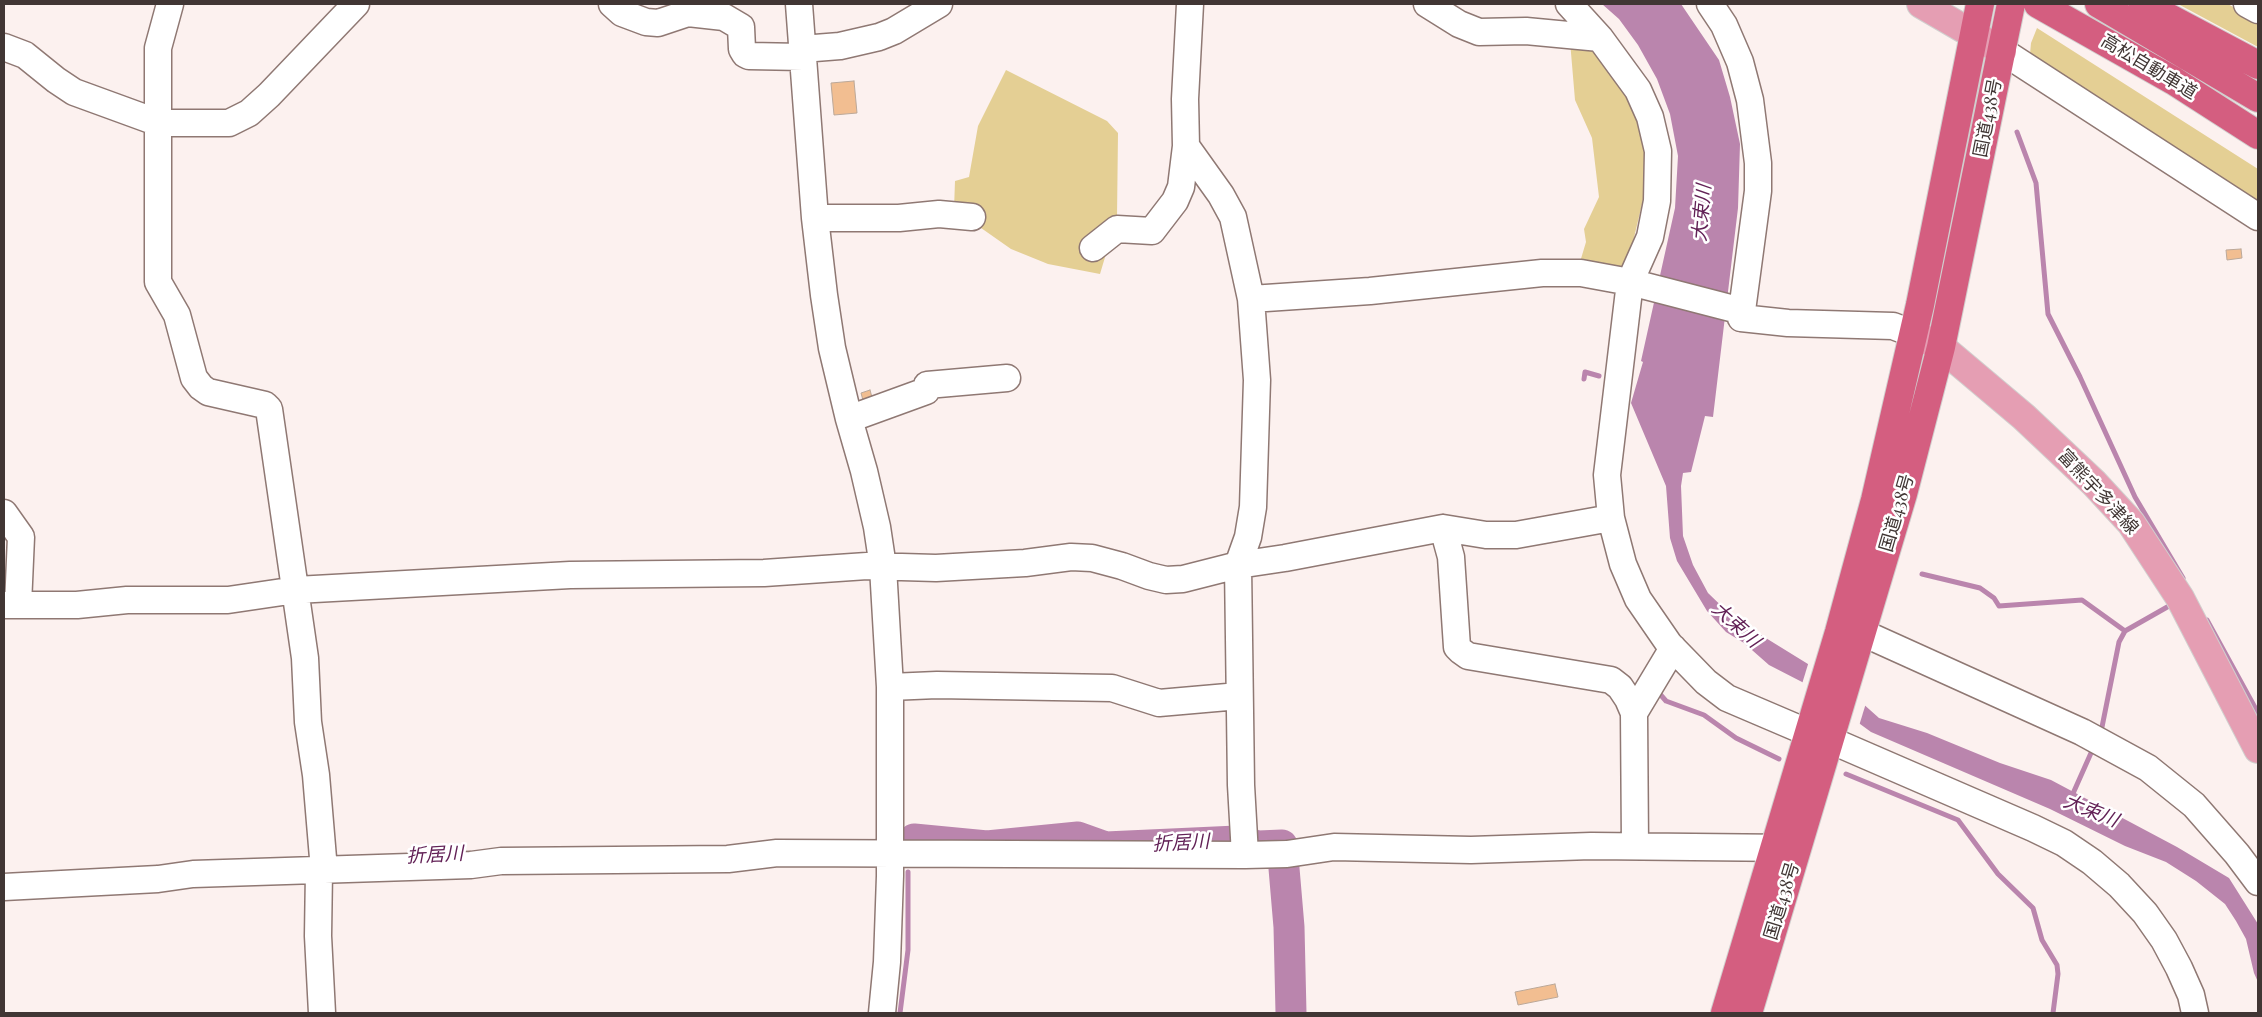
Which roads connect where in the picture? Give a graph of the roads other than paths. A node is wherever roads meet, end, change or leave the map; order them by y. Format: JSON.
{"nodes":[{"id":1,"x":170,"y":4,"type":"edge"},
{"id":2,"x":356,"y":4,"type":"edge"},
{"id":3,"x":612,"y":4,"type":"edge"},
{"id":4,"x":799,"y":4,"type":"edge"},
{"id":5,"x":940,"y":4,"type":"edge"},
{"id":6,"x":1190,"y":4,"type":"edge"},
{"id":7,"x":1427,"y":4,"type":"edge"},
{"id":8,"x":1569,"y":4,"type":"edge"},
{"id":9,"x":1710,"y":4,"type":"edge"},
{"id":10,"x":1921,"y":4,"type":"edge"},
{"id":11,"x":1980,"y":4,"type":"edge"},
{"id":12,"x":2011,"y":4,"type":"edge"},
{"id":13,"x":2099,"y":4,"type":"edge"},
{"id":14,"x":2144,"y":4,"type":"edge"},
{"id":15,"x":2247,"y":4,"type":"edge"},
{"id":16,"x":2039,"y":5,"type":"edge"},
{"id":17,"x":2258,"y":10,"type":"edge"},
{"id":18,"x":1975,"y":36,"type":"junction"},
{"id":19,"x":1600,"y":38,"type":"junction"},
{"id":20,"x":4,"y":47,"type":"edge"},
{"id":21,"x":2002,"y":51,"type":"junction"},
{"id":22,"x":803,"y":53,"type":"junction"},
{"id":23,"x":2258,"y":65,"type":"edge"},
{"id":24,"x":2258,"y":98,"type":"edge"},
{"id":25,"x":159,"y":123,"type":"junction"},
{"id":26,"x":2258,"y":135,"type":"edge"},
{"id":27,"x":1186,"y":146,"type":"junction"},
{"id":28,"x":972,"y":217,"type":"dead end"},
{"id":29,"x":2258,"y":217,"type":"edge"},
{"id":30,"x":815,"y":218,"type":"junction"},
{"id":31,"x":1093,"y":248,"type":"dead end"},
{"id":32,"x":1640,"y":284,"type":"junction"},
{"id":33,"x":1251,"y":299,"type":"junction"},
{"id":34,"x":1739,"y":310,"type":"junction"},
{"id":35,"x":1914,"y":334,"type":"junction"},
{"id":36,"x":1941,"y":347,"type":"junction"},
{"id":37,"x":1007,"y":378,"type":"dead end"},
{"id":38,"x":849,"y":419,"type":"junction"},
{"id":39,"x":4,"y":513,"type":"edge"},
{"id":40,"x":1611,"y":518,"type":"junction"},
{"id":41,"x":1443,"y":528,"type":"junction"},
{"id":42,"x":1238,"y":565,"type":"junction"},
{"id":43,"x":883,"y":567,"type":"junction"},
{"id":44,"x":296,"y":590,"type":"junction"},
{"id":45,"x":11,"y":605,"type":"edge"},
{"id":46,"x":1854,"y":635,"type":"junction"},
{"id":47,"x":1673,"y":648,"type":"junction"},
{"id":48,"x":890,"y":687,"type":"junction"},
{"id":49,"x":1239,"y":696,"type":"junction"},
{"id":50,"x":1634,"y":713,"type":"junction"},
{"id":51,"x":1821,"y":733,"type":"junction"},
{"id":52,"x":2258,"y":749,"type":"edge"},
{"id":53,"x":1244,"y":846,"type":"junction"},
{"id":54,"x":1634,"y":846,"type":"junction"},
{"id":55,"x":1787,"y":848,"type":"junction"},
{"id":56,"x":890,"y":853,"type":"junction"},
{"id":57,"x":322,"y":864,"type":"junction"},
{"id":58,"x":2258,"y":882,"type":"edge"},
{"id":59,"x":4,"y":886,"type":"edge"},
{"id":60,"x":322,"y":1013,"type":"edge"},
{"id":61,"x":882,"y":1013,"type":"edge"},
{"id":62,"x":1725,"y":1013,"type":"edge"},
{"id":63,"x":1748,"y":1013,"type":"edge"},
{"id":64,"x":2195,"y":1013,"type":"edge"}],
"edges":[{"from":1,"to":25,"type":"street"},
{"from":2,"to":25,"type":"street"},
{"from":3,"to":22,"type":"street"},
{"from":4,"to":22,"type":"street"},
{"from":5,"to":22,"type":"street"},
{"from":6,"to":27,"type":"street"},
{"from":7,"to":19,"type":"street"},
{"from":8,"to":19,"type":"street"},
{"from":9,"to":34,"type":"street"},
{"from":10,"to":18,"type":"main road"},
{"from":11,"to":18,"type":"highway","name":"国道438号"},
{"from":12,"to":21,"type":"highway","name":"国道438号"},
{"from":13,"to":24,"type":"highway","name":"高松自動車道"},
{"from":14,"to":23,"type":"highway"},
{"from":15,"to":17,"type":"street"},
{"from":16,"to":26,"type":"highway","name":"高松自動車道"},
{"from":18,"to":21,"type":"main road"},
{"from":18,"to":35,"type":"highway","name":"国道438号"},
{"from":19,"to":32,"type":"street"},
{"from":20,"to":25,"type":"street"},
{"from":21,"to":29,"type":"street"},
{"from":21,"to":36,"type":"highway","name":"国道438号"},
{"from":22,"to":30,"type":"street"},
{"from":25,"to":44,"type":"street"},
{"from":27,"to":31,"type":"street"},
{"from":27,"to":33,"type":"street"},
{"from":28,"to":30,"type":"street"},
{"from":30,"to":38,"type":"street"},
{"from":32,"to":33,"type":"street"},
{"from":32,"to":34,"type":"street"},
{"from":32,"to":40,"type":"street"},
{"from":33,"to":42,"type":"street"},
{"from":34,"to":35,"type":"street"},
{"from":35,"to":36,"type":"main road","name":"富熊宇多津線"},
{"from":35,"to":46,"type":"highway","name":"国道438号"},
{"from":36,"to":46,"type":"highway","name":"国道438号"},
{"from":36,"to":52,"type":"main road","name":"富熊宇多津線"},
{"from":37,"to":38,"type":"street"},
{"from":38,"to":43,"type":"street"},
{"from":39,"to":45,"type":"street"},
{"from":40,"to":41,"type":"street"},
{"from":40,"to":47,"type":"street"},
{"from":41,"to":42,"type":"street"},
{"from":41,"to":50,"type":"street"},
{"from":42,"to":43,"type":"street"},
{"from":42,"to":49,"type":"street"},
{"from":43,"to":44,"type":"street"},
{"from":43,"to":48,"type":"street"},
{"from":44,"to":45,"type":"street"},
{"from":44,"to":57,"type":"street"},
{"from":46,"to":51,"type":"highway","name":"国道438号"},
{"from":46,"to":58,"type":"street"},
{"from":47,"to":50,"type":"street"},
{"from":47,"to":51,"type":"street"},
{"from":48,"to":49,"type":"street"},
{"from":48,"to":56,"type":"street"},
{"from":49,"to":53,"type":"street"},
{"from":50,"to":54,"type":"street"},
{"from":51,"to":55,"type":"highway","name":"国道438号"},
{"from":51,"to":64,"type":"street"},
{"from":53,"to":54,"type":"street"},
{"from":53,"to":56,"type":"street"},
{"from":54,"to":55,"type":"street"},
{"from":55,"to":62,"type":"highway","name":"国道438号"},
{"from":55,"to":63,"type":"highway","name":"国道438号"},
{"from":56,"to":57,"type":"street"},
{"from":56,"to":61,"type":"street"},
{"from":57,"to":59,"type":"street"},
{"from":57,"to":60,"type":"street"}]}
